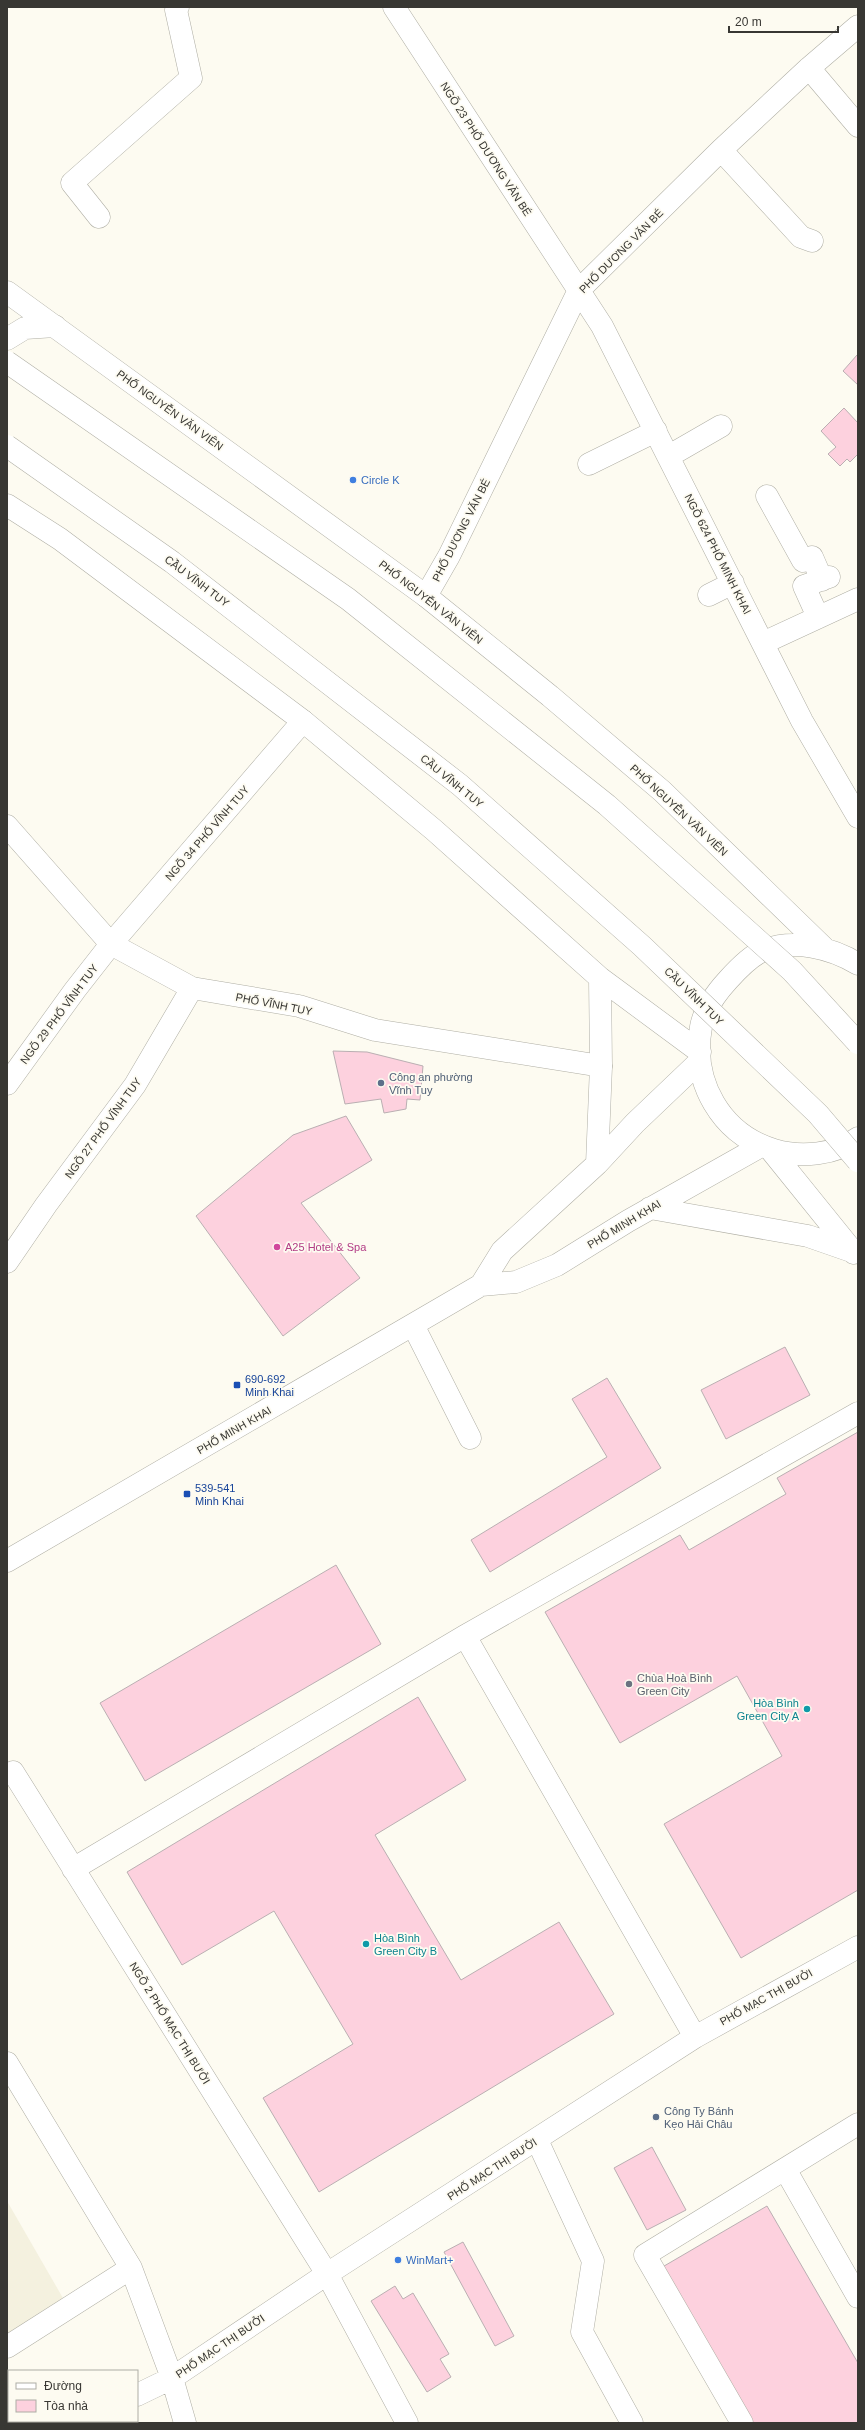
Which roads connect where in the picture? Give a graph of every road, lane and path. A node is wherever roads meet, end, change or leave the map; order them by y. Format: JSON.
{"nodes":[{"id":1,"x":178,"y":7,"type":"edge"},
{"id":2,"x":394,"y":7,"type":"edge"},
{"id":3,"x":858,"y":26,"type":"edge"},
{"id":4,"x":809,"y":68,"type":"junction"},
{"id":5,"x":858,"y":126,"type":"edge"},
{"id":6,"x":721,"y":150,"type":"junction"},
{"id":7,"x":99,"y":217,"type":"dead end"},
{"id":8,"x":812,"y":242,"type":"dead end"},
{"id":9,"x":579,"y":290,"type":"junction"},
{"id":10,"x":7,"y":292,"type":"edge"},
{"id":11,"x":55,"y":326,"type":"junction"},
{"id":12,"x":7,"y":339,"type":"edge"},
{"id":13,"x":7,"y":362,"type":"edge"},
{"id":14,"x":721,"y":426,"type":"dead end"},
{"id":15,"x":656,"y":431,"type":"junction"},
{"id":16,"x":7,"y":446,"type":"edge"},
{"id":17,"x":669,"y":456,"type":"junction"},
{"id":18,"x":589,"y":464,"type":"dead end"},
{"id":19,"x":767,"y":496,"type":"dead end"},
{"id":20,"x":7,"y":505,"type":"edge"},
{"id":21,"x":732,"y":583,"type":"junction"},
{"id":22,"x":709,"y":595,"type":"dead end"},
{"id":23,"x":426,"y":596,"type":"junction"},
{"id":24,"x":858,"y":599,"type":"edge"},
{"id":25,"x":818,"y":617,"type":"junction"},
{"id":26,"x":763,"y":643,"type":"junction"},
{"id":27,"x":302,"y":721,"type":"junction"},
{"id":28,"x":858,"y":817,"type":"edge"},
{"id":29,"x":7,"y":826,"type":"edge"},
{"id":30,"x":111,"y":944,"type":"junction"},
{"id":31,"x":825,"y":948,"type":"junction"},
{"id":32,"x":858,"y":964,"type":"edge"},
{"id":33,"x":600,"y":978,"type":"junction"},
{"id":34,"x":192,"y":988,"type":"junction"},
{"id":35,"x":858,"y":1043,"type":"edge"},
{"id":36,"x":699,"y":1057,"type":"junction"},
{"id":37,"x":601,"y":1066,"type":"junction"},
{"id":38,"x":7,"y":1084,"type":"edge"},
{"id":39,"x":858,"y":1138,"type":"edge"},
{"id":40,"x":766,"y":1147,"type":"junction"},
{"id":41,"x":858,"y":1161,"type":"edge"},
{"id":42,"x":597,"y":1164,"type":"junction"},
{"id":43,"x":650,"y":1208,"type":"junction"},
{"id":44,"x":856,"y":1254,"type":"edge"},
{"id":45,"x":7,"y":1262,"type":"edge"},
{"id":46,"x":482,"y":1285,"type":"junction"},
{"id":47,"x":414,"y":1327,"type":"junction"},
{"id":48,"x":858,"y":1413,"type":"edge"},
{"id":49,"x":470,"y":1438,"type":"dead end"},
{"id":50,"x":7,"y":1561,"type":"edge"},
{"id":51,"x":465,"y":1636,"type":"junction"},
{"id":52,"x":13,"y":1772,"type":"dead end"},
{"id":53,"x":73,"y":1868,"type":"junction"},
{"id":54,"x":858,"y":1947,"type":"edge"},
{"id":55,"x":695,"y":2037,"type":"junction"},
{"id":56,"x":7,"y":2063,"type":"edge"},
{"id":57,"x":858,"y":2124,"type":"edge"},
{"id":58,"x":537,"y":2140,"type":"junction"},
{"id":59,"x":785,"y":2169,"type":"junction"},
{"id":60,"x":131,"y":2268,"type":"junction"},
{"id":61,"x":327,"y":2274,"type":"junction"},
{"id":62,"x":858,"y":2296,"type":"edge"},
{"id":63,"x":7,"y":2347,"type":"edge"},
{"id":64,"x":172,"y":2378,"type":"junction"},
{"id":65,"x":138,"y":2395,"type":"edge"},
{"id":66,"x":185,"y":2423,"type":"edge"},
{"id":67,"x":407,"y":2423,"type":"edge"},
{"id":68,"x":632,"y":2423,"type":"edge"},
{"id":69,"x":742,"y":2423,"type":"edge"}],
"edges":[{"from":1,"to":7,"type":"main road"},
{"from":2,"to":9,"type":"main road","name":"NGÕ 23 PHỐ DƯƠNG VĂN BÉ"},
{"from":3,"to":4,"type":"main road","name":"PHỐ DƯƠNG VĂN BÉ"},
{"from":4,"to":5,"type":"main road"},
{"from":4,"to":6,"type":"main road","name":"PHỐ DƯƠNG VĂN BÉ"},
{"from":6,"to":8,"type":"main road"},
{"from":6,"to":9,"type":"main road","name":"PHỐ DƯƠNG VĂN BÉ"},
{"from":9,"to":15,"type":"main road","name":"NGÕ 624 PHỐ MINH KHAI"},
{"from":9,"to":23,"type":"main road","name":"PHỐ DƯƠNG VĂN BÉ"},
{"from":10,"to":11,"type":"main road","name":"PHỐ NGUYỄN VĂN VIÊN"},
{"from":11,"to":12,"type":"main road"},
{"from":11,"to":23,"type":"main road","name":"PHỐ NGUYỄN VĂN VIÊN"},
{"from":13,"to":35,"type":"main road","bridge":true},
{"from":14,"to":17,"type":"main road"},
{"from":15,"to":17,"type":"main road","name":"NGÕ 624 PHỐ MINH KHAI"},
{"from":15,"to":18,"type":"main road"},
{"from":16,"to":41,"type":"main road","name":"CẦU VĨNH TUY","bridge":true},
{"from":17,"to":21,"type":"main road","name":"NGÕ 624 PHỐ MINH KHAI"},
{"from":19,"to":25,"type":"main road"},
{"from":20,"to":27,"type":"main road"},
{"from":21,"to":22,"type":"main road"},
{"from":21,"to":26,"type":"main road","name":"NGÕ 624 PHỐ MINH KHAI"},
{"from":23,"to":31,"type":"main road","name":"PHỐ NGUYỄN VĂN VIÊN"},
{"from":24,"to":25,"type":"main road"},
{"from":25,"to":26,"type":"main road"},
{"from":26,"to":28,"type":"main road","name":"NGÕ 624 PHỐ MINH KHAI"},
{"from":27,"to":30,"type":"main road","name":"NGÕ 34 PHỐ VĨNH TUY"},
{"from":27,"to":33,"type":"main road"},
{"from":29,"to":30,"type":"main road","name":"PHỐ VĨNH TUY"},
{"from":30,"to":34,"type":"main road","name":"PHỐ VĨNH TUY"},
{"from":30,"to":38,"type":"main road","name":"NGÕ 29 PHỐ VĨNH TUY"},
{"from":31,"to":32,"type":"main road"},
{"from":31,"to":36,"type":"main road"},
{"from":33,"to":36,"type":"main road"},
{"from":33,"to":37,"type":"main road"},
{"from":34,"to":37,"type":"main road","name":"PHỐ VĨNH TUY"},
{"from":34,"to":45,"type":"main road","name":"NGÕ 27 PHỐ VĨNH TUY"},
{"from":36,"to":40,"type":"main road"},
{"from":36,"to":42,"type":"main road","name":"PHỐ MINH KHAI"},
{"from":37,"to":42,"type":"main road"},
{"from":39,"to":40,"type":"main road"},
{"from":40,"to":43,"type":"main road","name":"PHỐ MINH KHAI"},
{"from":40,"to":44,"type":"main road"},
{"from":42,"to":46,"type":"main road","name":"PHỐ MINH KHAI"},
{"from":43,"to":44,"type":"main road"},
{"from":43,"to":46,"type":"main road","name":"PHỐ MINH KHAI"},
{"from":46,"to":47,"type":"main road","name":"PHỐ MINH KHAI"},
{"from":47,"to":49,"type":"main road"},
{"from":47,"to":50,"type":"main road","name":"PHỐ MINH KHAI"},
{"from":48,"to":51,"type":"main road"},
{"from":51,"to":53,"type":"main road"},
{"from":51,"to":55,"type":"main road"},
{"from":52,"to":53,"type":"main road","name":"NGÕ 2 PHỐ MẠC THỊ BƯỞI"},
{"from":53,"to":61,"type":"main road","name":"NGÕ 2 PHỐ MẠC THỊ BƯỞI"},
{"from":54,"to":55,"type":"main road","name":"PHỐ MẠC THỊ BƯỞI"},
{"from":55,"to":58,"type":"main road","name":"PHỐ MẠC THỊ BƯỞI"},
{"from":56,"to":60,"type":"main road"},
{"from":57,"to":59,"type":"main road"},
{"from":58,"to":61,"type":"main road","name":"PHỐ MẠC THỊ BƯỞI"},
{"from":58,"to":68,"type":"main road"},
{"from":59,"to":62,"type":"main road"},
{"from":59,"to":69,"type":"main road"},
{"from":60,"to":63,"type":"main road"},
{"from":60,"to":64,"type":"main road"},
{"from":61,"to":64,"type":"main road","name":"PHỐ MẠC THỊ BƯỞI"},
{"from":61,"to":67,"type":"main road","name":"NGÕ 2 PHỐ MẠC THỊ BƯỞI"},
{"from":64,"to":65,"type":"main road"},
{"from":64,"to":66,"type":"main road","name":"PHỐ MẠC THỊ BƯỞI"}]}
